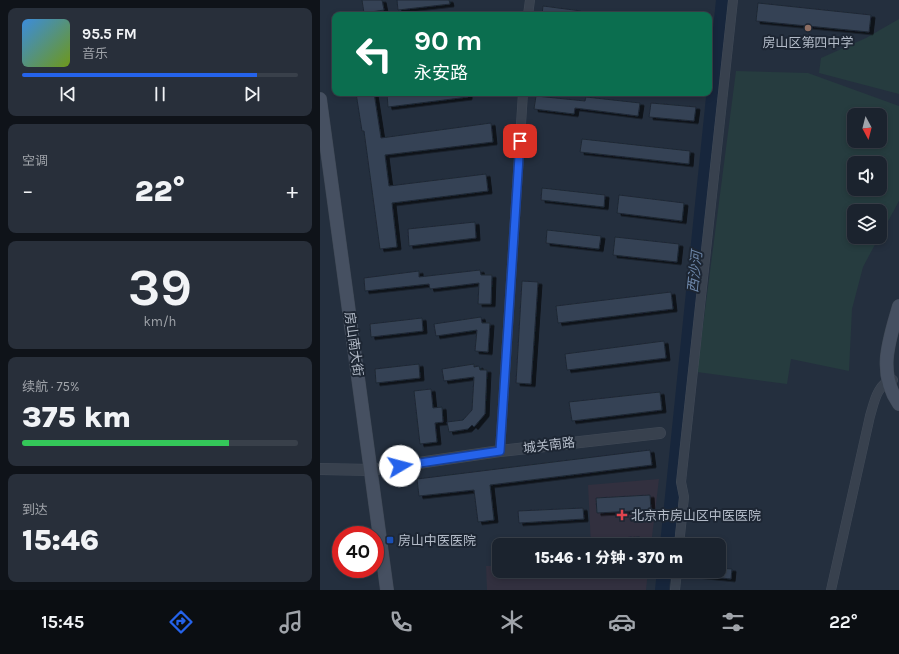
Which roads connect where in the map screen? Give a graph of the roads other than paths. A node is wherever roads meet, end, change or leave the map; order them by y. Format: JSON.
{"nodes":[{"id":1,"x":530,"y":0,"type":"edge"},
{"id":2,"x":733,"y":0,"type":"edge"},
{"id":3,"x":528,"y":12,"type":"edge"},
{"id":4,"x":523,"y":96,"type":"edge"},
{"id":5,"x":320,"y":99,"type":"edge"},
{"id":6,"x":899,"y":306,"type":"edge"},
{"id":7,"x":899,"y":327,"type":"edge"},
{"id":8,"x":890,"y":380,"type":"junction"},
{"id":9,"x":899,"y":395,"type":"edge"},
{"id":10,"x":899,"y":404,"type":"edge"},
{"id":11,"x":660,"y":433,"type":"dead end"},
{"id":12,"x":500,"y":451,"type":"junction"},
{"id":13,"x":320,"y":468,"type":"edge"},
{"id":14,"x":371,"y":470,"type":"junction"},
{"id":15,"x":680,"y":538,"type":"edge"},
{"id":16,"x":676,"y":578,"type":"edge"},
{"id":17,"x":387,"y":590,"type":"edge"},
{"id":18,"x":675,"y":590,"type":"edge"},
{"id":19,"x":831,"y":590,"type":"edge"}],
"edges":[{"from":1,"to":3,"type":"street"},
{"from":2,"to":15,"type":"street"},
{"from":4,"to":12,"type":"street"},
{"from":5,"to":14,"type":"main road","name":"房山南大街"},
{"from":6,"to":8,"type":"main road"},
{"from":7,"to":8,"type":"main road"},
{"from":8,"to":9,"type":"main road"},
{"from":8,"to":10,"type":"main road"},
{"from":8,"to":19,"type":"street"},
{"from":11,"to":12,"type":"street","name":"城关南路"},
{"from":12,"to":14,"type":"street","name":"城关南路"},
{"from":13,"to":14,"type":"street","name":"城关南路"},
{"from":14,"to":17,"type":"main road","name":"房山南大街"},
{"from":16,"to":18,"type":"street"}]}
